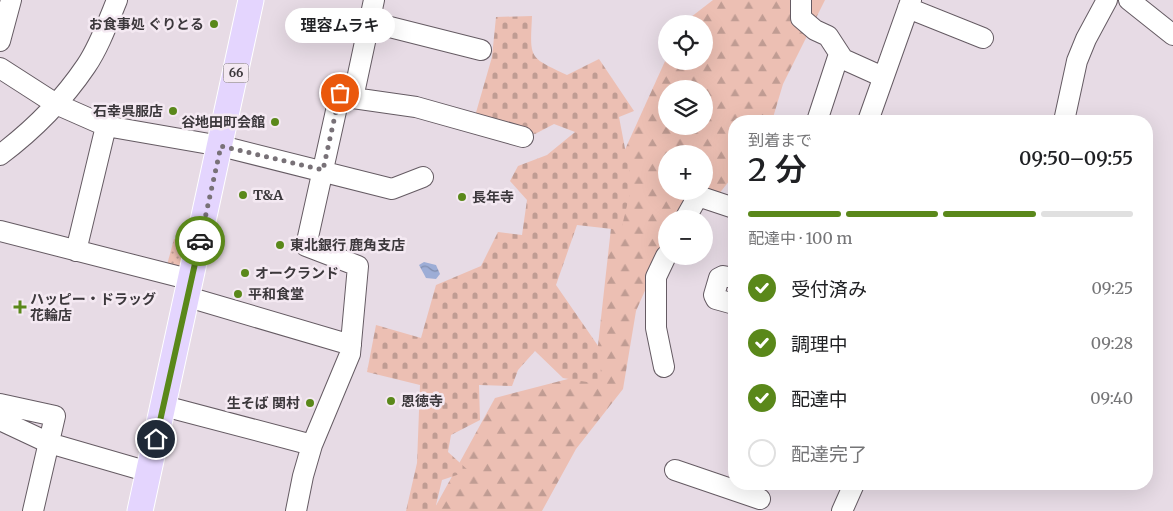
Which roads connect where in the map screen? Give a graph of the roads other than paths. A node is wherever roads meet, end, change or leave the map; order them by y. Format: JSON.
{"nodes":[{"id":1,"x":11,"y":0,"type":"edge"},
{"id":2,"x":117,"y":0,"type":"edge"},
{"id":3,"x":251,"y":0,"type":"edge"},
{"id":4,"x":374,"y":0,"type":"edge"},
{"id":5,"x":801,"y":0,"type":"edge"},
{"id":6,"x":1107,"y":0,"type":"edge"},
{"id":7,"x":1129,"y":0,"type":"edge"},
{"id":8,"x":910,"y":4,"type":"edge"},
{"id":9,"x":370,"y":22,"type":"junction"},
{"id":10,"x":1173,"y":35,"type":"edge"},
{"id":11,"x":983,"y":38,"type":"dead end"},
{"id":12,"x":0,"y":41,"type":"edge"},
{"id":13,"x":481,"y":50,"type":"dead end"},
{"id":14,"x":840,"y":54,"type":"junction"},
{"id":15,"x":0,"y":68,"type":"edge"},
{"id":16,"x":883,"y":77,"type":"junction"},
{"id":17,"x":353,"y":98,"type":"junction"},
{"id":18,"x":56,"y":104,"type":"junction"},
{"id":19,"x":819,"y":115,"type":"edge"},
{"id":20,"x":870,"y":115,"type":"edge"},
{"id":21,"x":1065,"y":115,"type":"edge"},
{"id":22,"x":106,"y":126,"type":"junction"},
{"id":23,"x":523,"y":137,"type":"dead end"},
{"id":24,"x":221,"y":146,"type":"junction"},
{"id":25,"x":0,"y":155,"type":"edge"},
{"id":26,"x":323,"y":170,"type":"junction"},
{"id":27,"x":423,"y":176,"type":"dead end"},
{"id":28,"x":728,"y":206,"type":"edge"},
{"id":29,"x":690,"y":210,"type":"edge"},
{"id":30,"x":0,"y":231,"type":"edge"},
{"id":31,"x":76,"y":251,"type":"junction"},
{"id":32,"x":662,"y":265,"type":"edge"},
{"id":33,"x":728,"y":277,"type":"edge"},
{"id":34,"x":190,"y":289,"type":"junction"},
{"id":35,"x":728,"y":302,"type":"edge"},
{"id":36,"x":351,"y":345,"type":"junction"},
{"id":37,"x":664,"y":367,"type":"dead end"},
{"id":38,"x":0,"y":404,"type":"edge"},
{"id":39,"x":164,"y":406,"type":"junction"},
{"id":40,"x":0,"y":420,"type":"edge"},
{"id":41,"x":48,"y":443,"type":"junction"},
{"id":42,"x":312,"y":445,"type":"junction"},
{"id":43,"x":675,"y":470,"type":"dead end"},
{"id":44,"x":149,"y":472,"type":"junction"},
{"id":45,"x":728,"y":487,"type":"edge"},
{"id":46,"x":736,"y":490,"type":"edge"},
{"id":47,"x":851,"y":490,"type":"edge"},
{"id":48,"x":760,"y":498,"type":"edge"},
{"id":49,"x":33,"y":511,"type":"edge"},
{"id":50,"x":140,"y":511,"type":"edge"},
{"id":51,"x":296,"y":511,"type":"edge"},
{"id":52,"x":842,"y":511,"type":"edge"}],
"edges":[{"from":1,"to":12,"type":"street"},
{"from":2,"to":18,"type":"street"},
{"from":3,"to":24,"type":"main road","number":"66"},
{"from":4,"to":9,"type":"street"},
{"from":5,"to":14,"type":"street"},
{"from":6,"to":21,"type":"street"},
{"from":7,"to":10,"type":"street"},
{"from":8,"to":11,"type":"street"},
{"from":8,"to":16,"type":"street"},
{"from":9,"to":13,"type":"street"},
{"from":9,"to":17,"type":"street"},
{"from":14,"to":16,"type":"street"},
{"from":14,"to":19,"type":"street"},
{"from":15,"to":18,"type":"street"},
{"from":16,"to":20,"type":"street"},
{"from":17,"to":23,"type":"street"},
{"from":17,"to":26,"type":"street"},
{"from":18,"to":22,"type":"street"},
{"from":18,"to":25,"type":"street"},
{"from":22,"to":24,"type":"street"},
{"from":22,"to":31,"type":"street"},
{"from":24,"to":26,"type":"street"},
{"from":24,"to":34,"type":"main road","number":"66"},
{"from":26,"to":27,"type":"street"},
{"from":26,"to":36,"type":"street"},
{"from":28,"to":29,"type":"street"},
{"from":30,"to":31,"type":"street"},
{"from":31,"to":34,"type":"street"},
{"from":32,"to":37,"type":"street"},
{"from":33,"to":35,"type":"street"},
{"from":34,"to":36,"type":"street"},
{"from":34,"to":39,"type":"main road","number":"66"},
{"from":36,"to":42,"type":"street"},
{"from":38,"to":41,"type":"street"},
{"from":39,"to":42,"type":"street"},
{"from":39,"to":44,"type":"main road","number":"66"},
{"from":40,"to":41,"type":"street"},
{"from":41,"to":44,"type":"street"},
{"from":41,"to":49,"type":"street"},
{"from":42,"to":51,"type":"street"},
{"from":43,"to":45,"type":"street"},
{"from":44,"to":50,"type":"main road","number":"66"},
{"from":46,"to":48,"type":"street"},
{"from":47,"to":52,"type":"street"}]}
